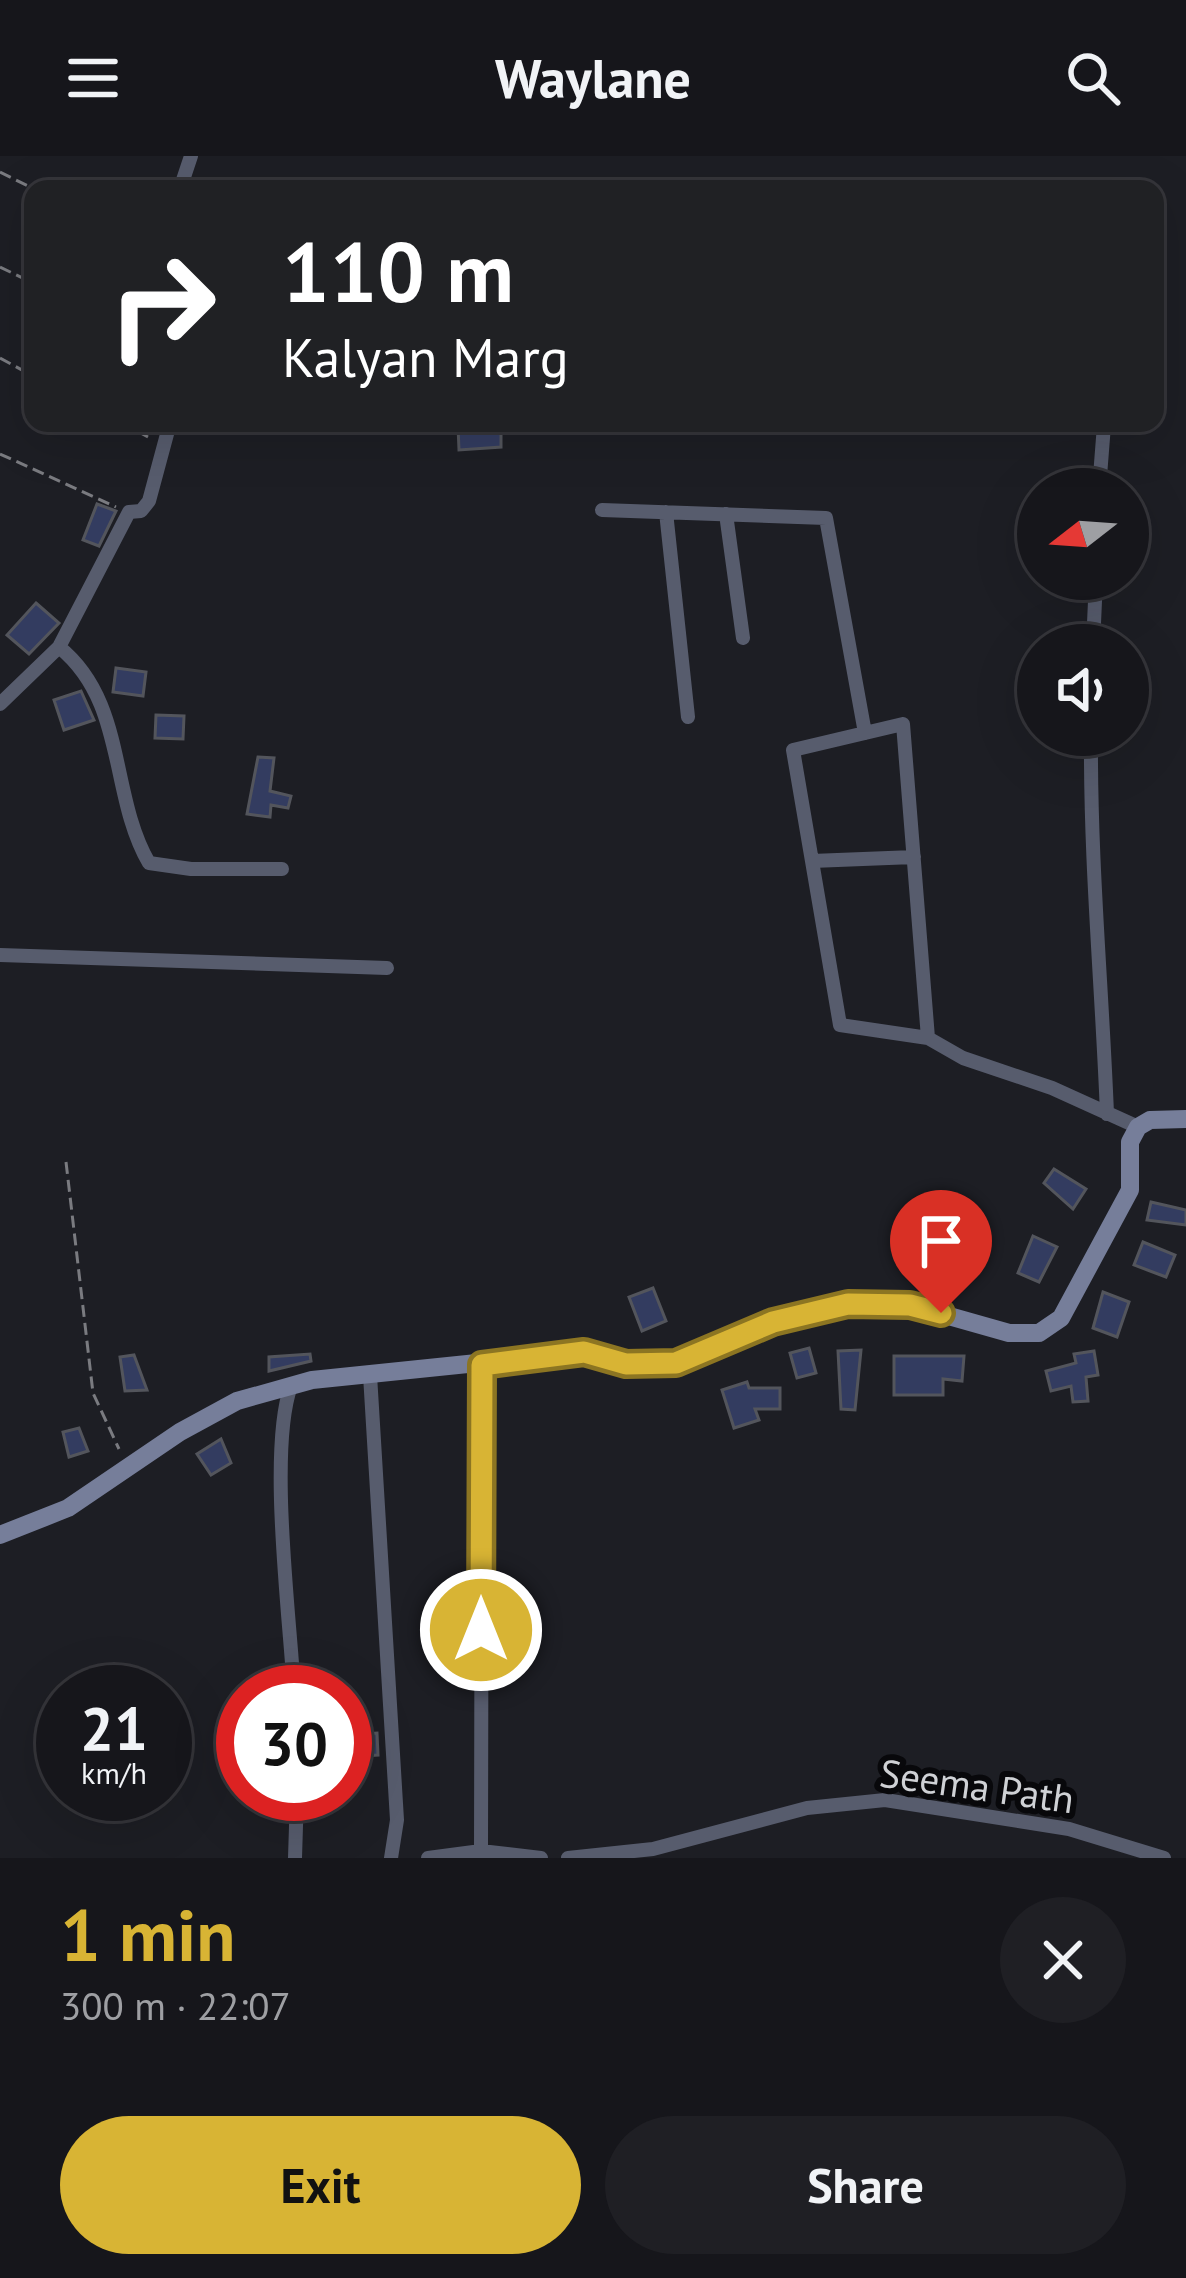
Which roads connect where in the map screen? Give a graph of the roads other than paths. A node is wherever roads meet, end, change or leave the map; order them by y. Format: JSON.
{"nodes":[{"id":1,"x":168,"y":432,"type":"edge"},
{"id":2,"x":1103,"y":432,"type":"edge"},
{"id":3,"x":1101,"y":468,"type":"edge"},
{"id":4,"x":602,"y":510,"type":"dead end"},
{"id":5,"x":666,"y":512,"type":"junction"},
{"id":6,"x":726,"y":514,"type":"junction"},
{"id":7,"x":743,"y":638,"type":"dead end"},
{"id":8,"x":59,"y":646,"type":"junction"},
{"id":9,"x":0,"y":704,"type":"edge"},
{"id":10,"x":688,"y":717,"type":"dead end"},
{"id":11,"x":865,"y":733,"type":"junction"},
{"id":12,"x":1091,"y":756,"type":"edge"},
{"id":13,"x":914,"y":857,"type":"junction"},
{"id":14,"x":812,"y":861,"type":"junction"},
{"id":15,"x":282,"y":869,"type":"dead end"},
{"id":16,"x":0,"y":955,"type":"edge"},
{"id":17,"x":387,"y":968,"type":"dead end"},
{"id":18,"x":928,"y":1038,"type":"junction"},
{"id":19,"x":1107,"y":1114,"type":"junction"},
{"id":20,"x":1186,"y":1119,"type":"edge"},
{"id":21,"x":1138,"y":1127,"type":"junction"},
{"id":22,"x":482,"y":1365,"type":"junction"},
{"id":23,"x":370,"y":1376,"type":"junction"},
{"id":24,"x":291,"y":1386,"type":"junction"},
{"id":25,"x":0,"y":1535,"type":"edge"},
{"id":26,"x":293,"y":1665,"type":"edge"},
{"id":27,"x":296,"y":1821,"type":"edge"},
{"id":28,"x":481,"y":1851,"type":"junction"},
{"id":29,"x":295,"y":1858,"type":"edge"},
{"id":30,"x":392,"y":1858,"type":"edge"},
{"id":31,"x":428,"y":1858,"type":"edge"},
{"id":32,"x":541,"y":1858,"type":"edge"},
{"id":33,"x":568,"y":1858,"type":"edge"},
{"id":34,"x":1164,"y":1858,"type":"edge"}],
"edges":[{"from":1,"to":8,"type":"street"},
{"from":2,"to":3,"type":"street"},
{"from":4,"to":5,"type":"street"},
{"from":5,"to":6,"type":"street"},
{"from":5,"to":10,"type":"street"},
{"from":6,"to":7,"type":"street"},
{"from":6,"to":11,"type":"street"},
{"from":8,"to":9,"type":"street"},
{"from":8,"to":15,"type":"street"},
{"from":11,"to":13,"type":"street"},
{"from":11,"to":14,"type":"street"},
{"from":12,"to":19,"type":"street"},
{"from":13,"to":14,"type":"street"},
{"from":13,"to":18,"type":"street"},
{"from":14,"to":18,"type":"street"},
{"from":16,"to":17,"type":"street"},
{"from":18,"to":19,"type":"street"},
{"from":19,"to":21,"type":"street"},
{"from":20,"to":21,"type":"street"},
{"from":21,"to":22,"type":"street"},
{"from":22,"to":23,"type":"street"},
{"from":22,"to":28,"type":"street"},
{"from":23,"to":24,"type":"street"},
{"from":23,"to":30,"type":"street"},
{"from":24,"to":25,"type":"street"},
{"from":24,"to":26,"type":"street"},
{"from":27,"to":29,"type":"street"},
{"from":28,"to":31,"type":"street"},
{"from":28,"to":32,"type":"street"},
{"from":33,"to":34,"type":"street","name":"Seema Path"}]}
